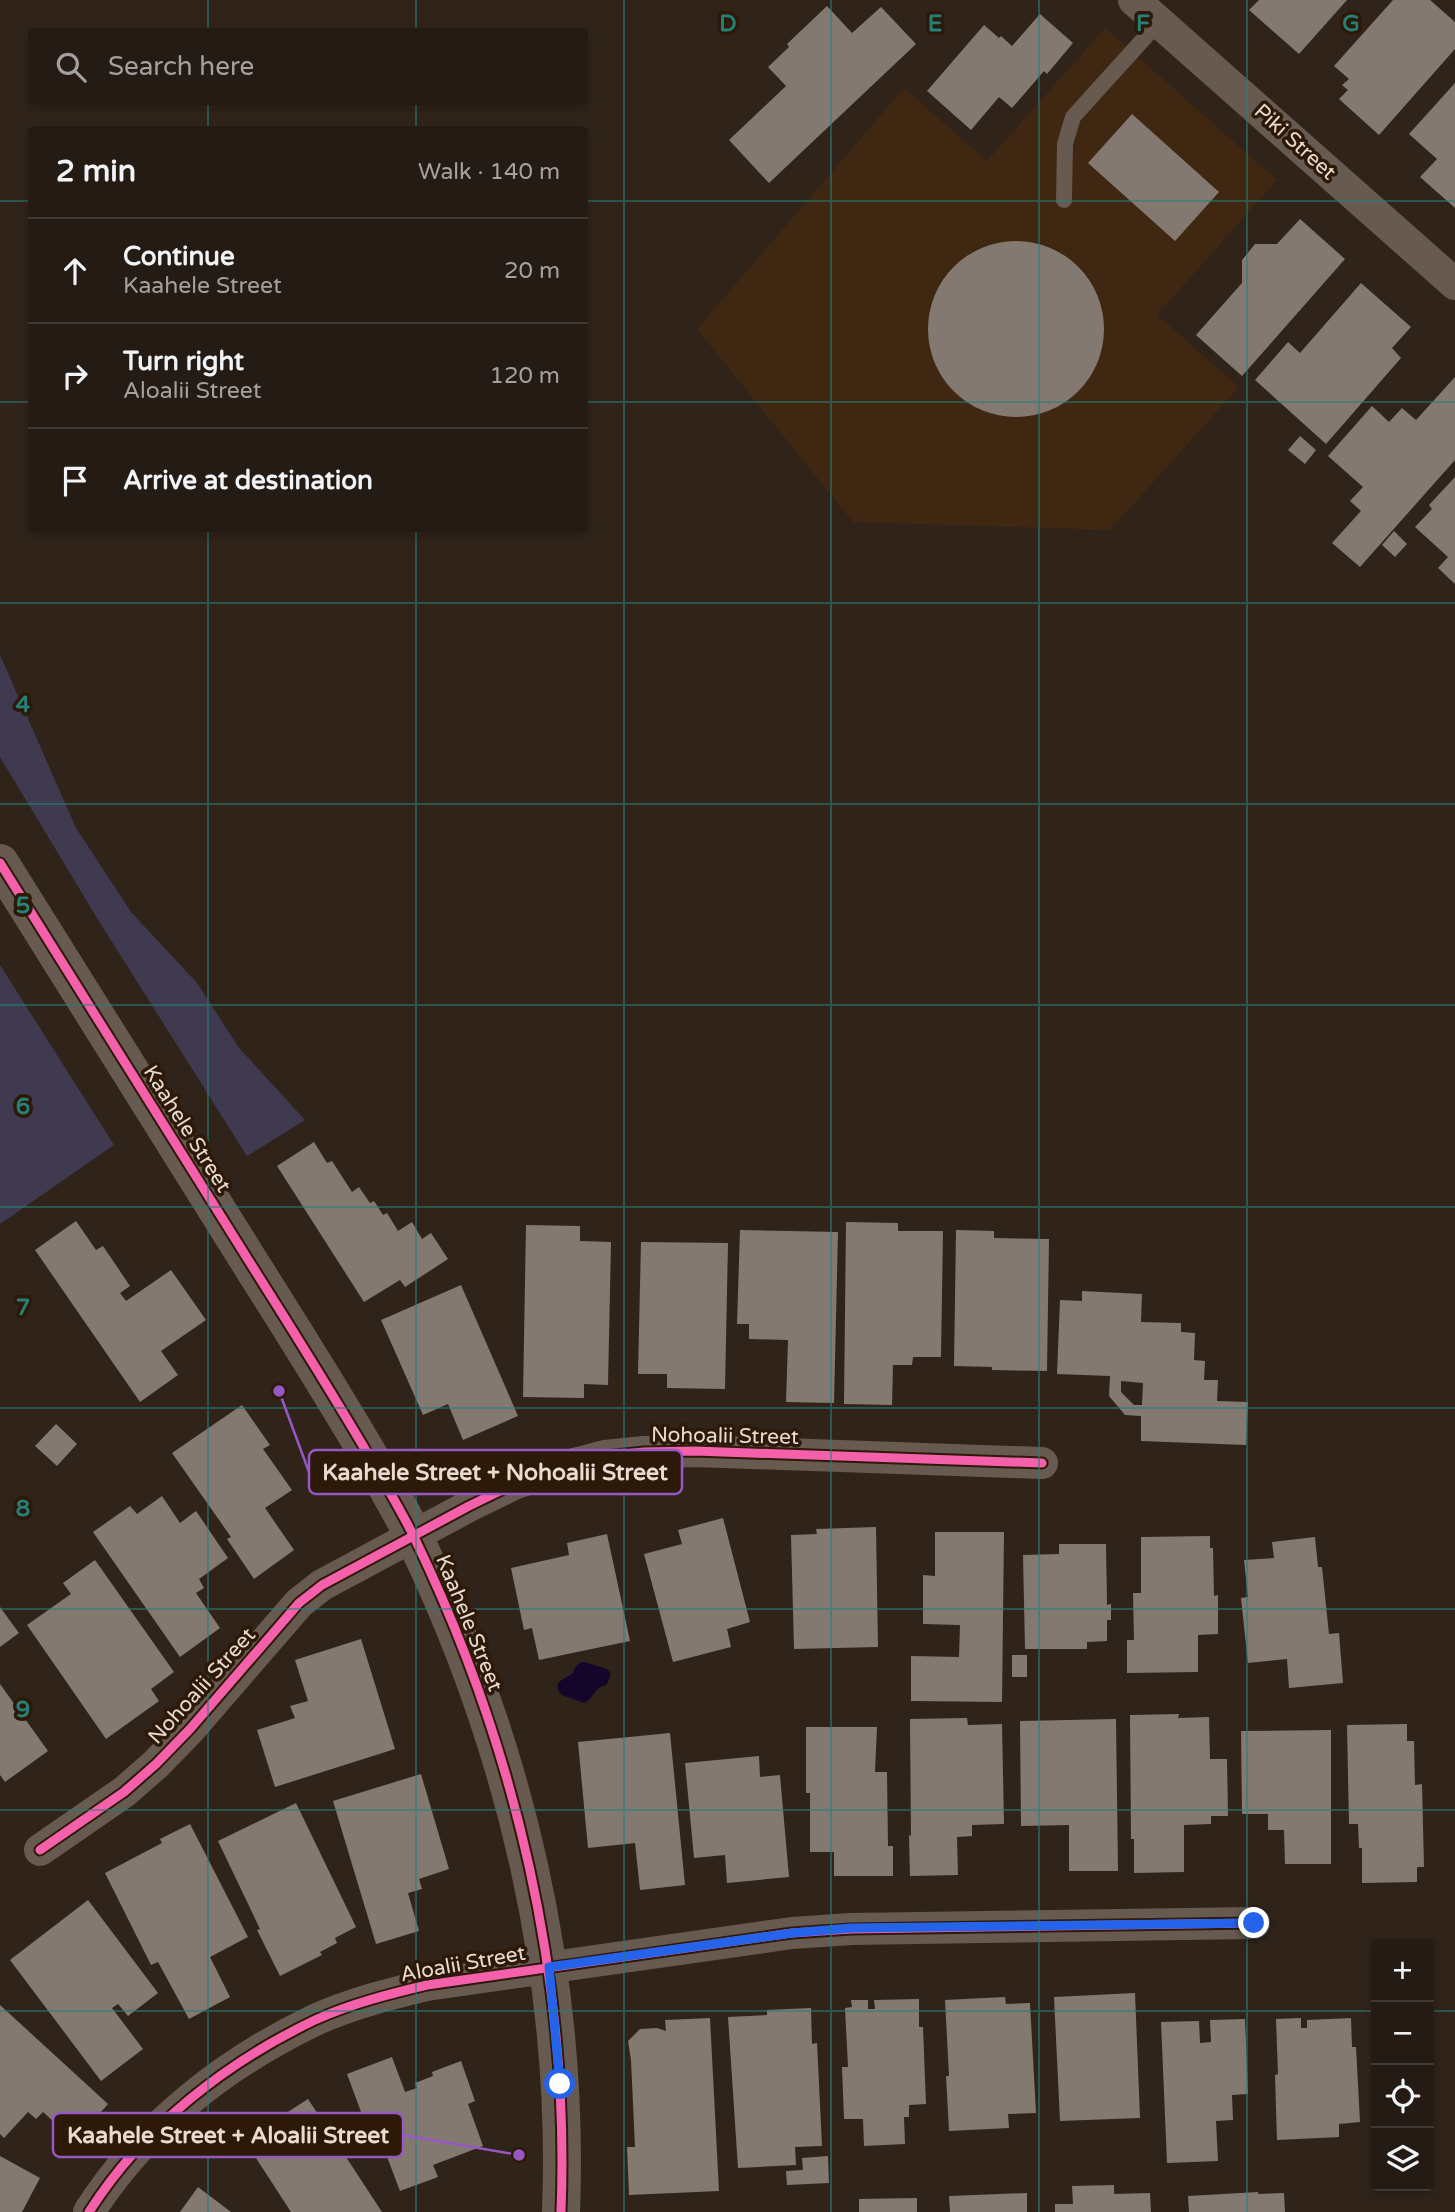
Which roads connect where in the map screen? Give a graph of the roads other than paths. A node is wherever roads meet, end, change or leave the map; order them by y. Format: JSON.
{"nodes":[{"id":1,"x":1135,"y":0,"type":"edge"},
{"id":2,"x":1159,"y":22,"type":"junction"},
{"id":3,"x":1064,"y":200,"type":"dead end"},
{"id":4,"x":1455,"y":284,"type":"edge"},
{"id":5,"x":0,"y":863,"type":"edge"},
{"id":6,"x":1042,"y":1463,"type":"dead end"},
{"id":7,"x":413,"y":1535,"type":"junction"},
{"id":8,"x":40,"y":1850,"type":"dead end"},
{"id":9,"x":1254,"y":1923,"type":"dead end"},
{"id":10,"x":549,"y":1967,"type":"junction"},
{"id":11,"x":89,"y":2212,"type":"edge"},
{"id":12,"x":561,"y":2212,"type":"edge"}],
"edges":[{"from":1,"to":2,"type":"street","name":"Piki Street"},
{"from":2,"to":3,"type":"lane"},
{"from":2,"to":4,"type":"street","name":"Piki Street"},
{"from":5,"to":7,"type":"street","name":"Kaahele Street"},
{"from":6,"to":7,"type":"street","name":"Nohoalii Street"},
{"from":7,"to":8,"type":"street","name":"Nohoalii Street"},
{"from":7,"to":10,"type":"street","name":"Kaahele Street"},
{"from":9,"to":10,"type":"street","name":"Aloalii Street"},
{"from":10,"to":11,"type":"street","name":"Aloalii Street"},
{"from":10,"to":12,"type":"street","name":"Kaahele Street"}]}
